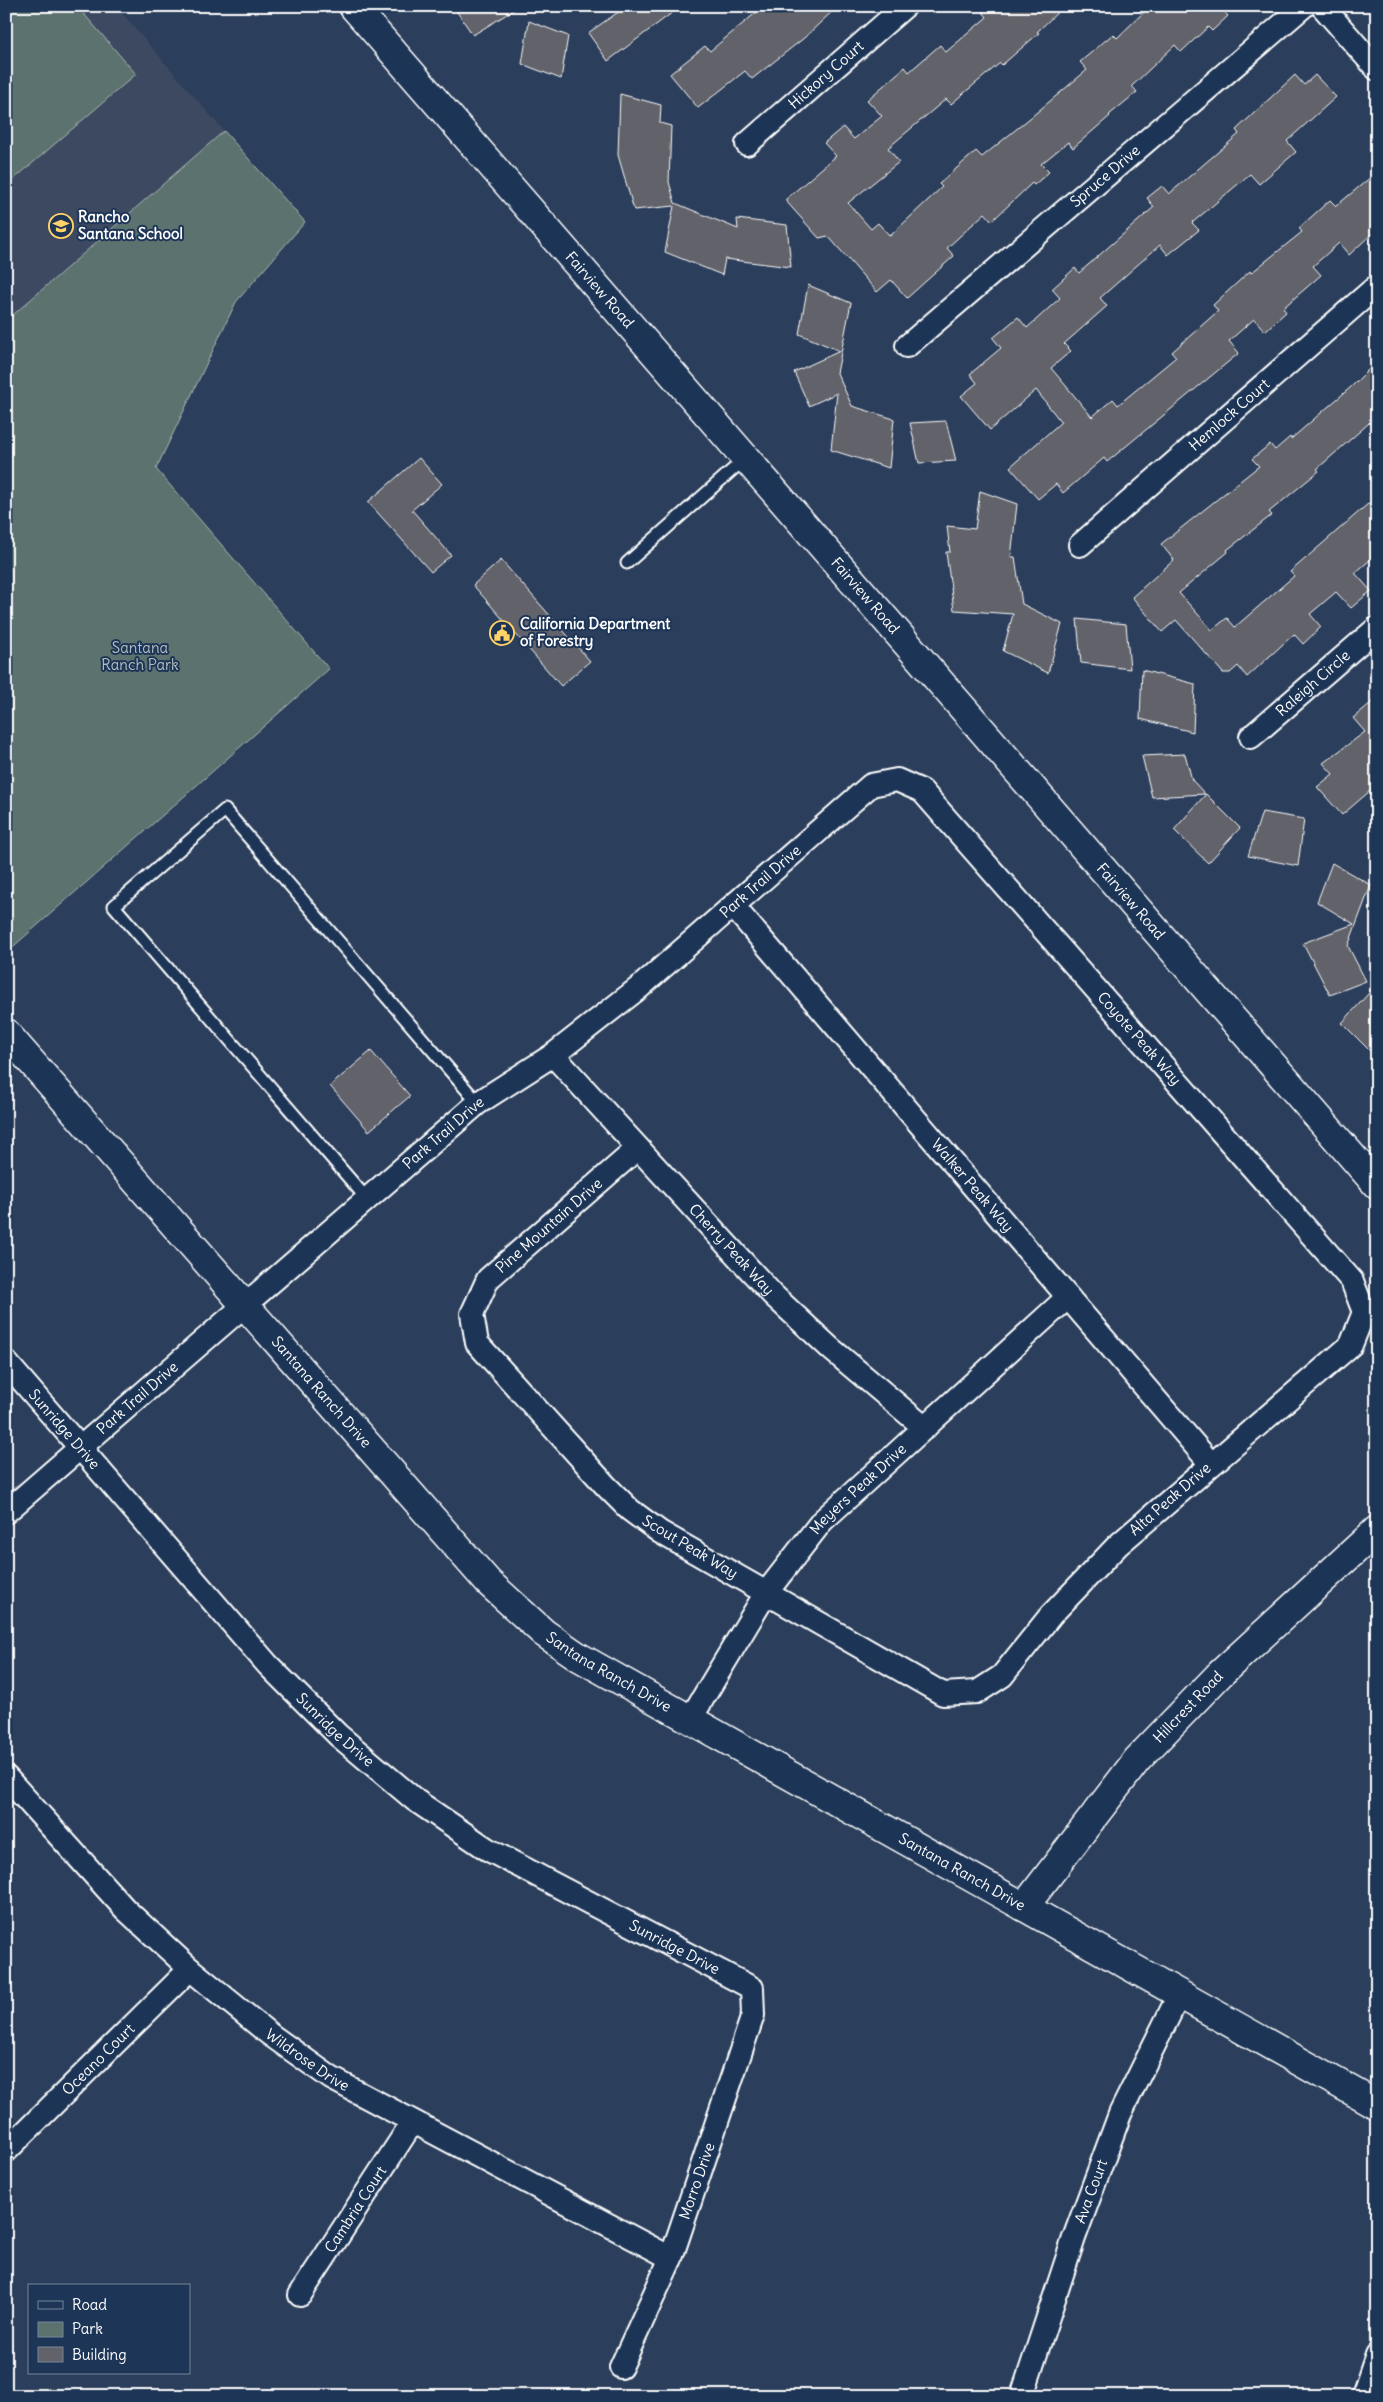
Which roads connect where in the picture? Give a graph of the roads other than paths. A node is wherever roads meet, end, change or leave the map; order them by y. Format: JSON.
{"nodes":[{"id":1,"x":353,"y":6,"type":"edge"},
{"id":2,"x":904,"y":6,"type":"edge"},
{"id":3,"x":1304,"y":6,"type":"edge"},
{"id":4,"x":1322,"y":6,"type":"edge"},
{"id":5,"x":1377,"y":69,"type":"edge"},
{"id":6,"x":747,"y":144,"type":"dead end"},
{"id":7,"x":1377,"y":286,"type":"edge"},
{"id":8,"x":907,"y":346,"type":"dead end"},
{"id":9,"x":747,"y":457,"type":"junction"},
{"id":10,"x":1080,"y":545,"type":"dead end"},
{"id":11,"x":627,"y":563,"type":"dead end"},
{"id":12,"x":1377,"y":628,"type":"edge"},
{"id":13,"x":1251,"y":737,"type":"dead end"},
{"id":14,"x":897,"y":780,"type":"joint"},
{"id":15,"x":734,"y":906,"type":"junction"},
{"id":16,"x":6,"y":1033,"type":"edge"},
{"id":17,"x":553,"y":1055,"type":"junction"},
{"id":18,"x":478,"y":1103,"type":"junction"},
{"id":19,"x":638,"y":1148,"type":"junction"},
{"id":20,"x":1377,"y":1185,"type":"edge"},
{"id":21,"x":367,"y":1199,"type":"junction"},
{"id":22,"x":1068,"y":1297,"type":"junction"},
{"id":23,"x":244,"y":1306,"type":"junction"},
{"id":24,"x":1364,"y":1312,"type":"joint"},
{"id":25,"x":472,"y":1314,"type":"joint"},
{"id":26,"x":6,"y":1362,"type":"edge"},
{"id":27,"x":925,"y":1428,"type":"junction"},
{"id":28,"x":81,"y":1447,"type":"junction"},
{"id":29,"x":1211,"y":1464,"type":"junction"},
{"id":30,"x":6,"y":1512,"type":"edge"},
{"id":31,"x":1377,"y":1530,"type":"edge"},
{"id":32,"x":766,"y":1592,"type":"junction"},
{"id":33,"x":977,"y":1692,"type":"joint"},
{"id":34,"x":691,"y":1718,"type":"junction"},
{"id":35,"x":6,"y":1777,"type":"edge"},
{"id":36,"x":1024,"y":1907,"type":"junction"},
{"id":37,"x":190,"y":1969,"type":"junction"},
{"id":38,"x":752,"y":1988,"type":"joint"},
{"id":39,"x":1179,"y":1995,"type":"junction"},
{"id":40,"x":1377,"y":2105,"type":"edge"},
{"id":41,"x":412,"y":2123,"type":"junction"},
{"id":42,"x":6,"y":2150,"type":"edge"},
{"id":43,"x":672,"y":2258,"type":"junction"},
{"id":44,"x":300,"y":2295,"type":"dead end"},
{"id":45,"x":1377,"y":2355,"type":"edge"},
{"id":46,"x":621,"y":2366,"type":"dead end"},
{"id":47,"x":1022,"y":2396,"type":"edge"},
{"id":48,"x":1363,"y":2396,"type":"edge"}],
"edges":[{"from":1,"to":9,"type":"street","name":"Fairview Road"},
{"from":2,"to":6,"type":"street","name":"Hickory Court"},
{"from":3,"to":8,"type":"street","name":"Spruce Drive"},
{"from":4,"to":5,"type":"street"},
{"from":7,"to":10,"type":"street","name":"Hemlock Court"},
{"from":9,"to":11,"type":"lane"},
{"from":9,"to":20,"type":"street","name":"Fairview Road"},
{"from":12,"to":13,"type":"street","name":"Raleigh Circle"},
{"from":14,"to":15,"type":"street","name":"Park Trail Drive"},
{"from":14,"to":24,"type":"street","name":"Coyote Peak Way"},
{"from":15,"to":17,"type":"street","name":"Park Trail Drive"},
{"from":15,"to":22,"type":"street","name":"Walker Peak Way"},
{"from":16,"to":23,"type":"street","name":"Santana Ranch Drive"},
{"from":17,"to":18,"type":"street","name":"Park Trail Drive"},
{"from":17,"to":19,"type":"street","name":"Cherry Peak Way"},
{"from":18,"to":21,"type":"street","name":"Park Trail Drive"},
{"from":18,"to":21,"type":"lane"},
{"from":19,"to":25,"type":"street","name":"Pine Mountain Drive"},
{"from":19,"to":27,"type":"street","name":"Cherry Peak Way"},
{"from":21,"to":23,"type":"street","name":"Park Trail Drive"},
{"from":22,"to":27,"type":"street","name":"Meyers Peak Drive"},
{"from":22,"to":29,"type":"street","name":"Walker Peak Way"},
{"from":23,"to":28,"type":"street","name":"Park Trail Drive"},
{"from":23,"to":34,"type":"street","name":"Santana Ranch Drive"},
{"from":24,"to":29,"type":"street","name":"Alta Peak Drive"},
{"from":25,"to":32,"type":"street","name":"Scout Peak Way"},
{"from":26,"to":28,"type":"street","name":"Sunridge Drive"},
{"from":27,"to":32,"type":"street","name":"Meyers Peak Drive"},
{"from":28,"to":30,"type":"street","name":"Park Trail Drive"},
{"from":28,"to":38,"type":"street","name":"Sunridge Drive"},
{"from":29,"to":33,"type":"street","name":"Alta Peak Drive"},
{"from":31,"to":36,"type":"street","name":"Hillcrest Road"},
{"from":32,"to":33,"type":"street","name":"Scout Peak Way"},
{"from":32,"to":34,"type":"street","name":"Meyers Peak Drive"},
{"from":34,"to":36,"type":"street","name":"Santana Ranch Drive"},
{"from":35,"to":37,"type":"street","name":"Wildrose Drive"},
{"from":36,"to":39,"type":"street","name":"Santana Ranch Drive"},
{"from":37,"to":41,"type":"street","name":"Wildrose Drive"},
{"from":37,"to":42,"type":"street","name":"Oceano Court"},
{"from":38,"to":43,"type":"street","name":"Morro Drive"},
{"from":39,"to":40,"type":"street","name":"Santana Ranch Drive"},
{"from":39,"to":47,"type":"street","name":"Ava Court"},
{"from":41,"to":43,"type":"street","name":"Wildrose Drive"},
{"from":41,"to":44,"type":"street","name":"Cambria Court"},
{"from":43,"to":46,"type":"street","name":"Morro Drive"},
{"from":45,"to":48,"type":"street"}]}
